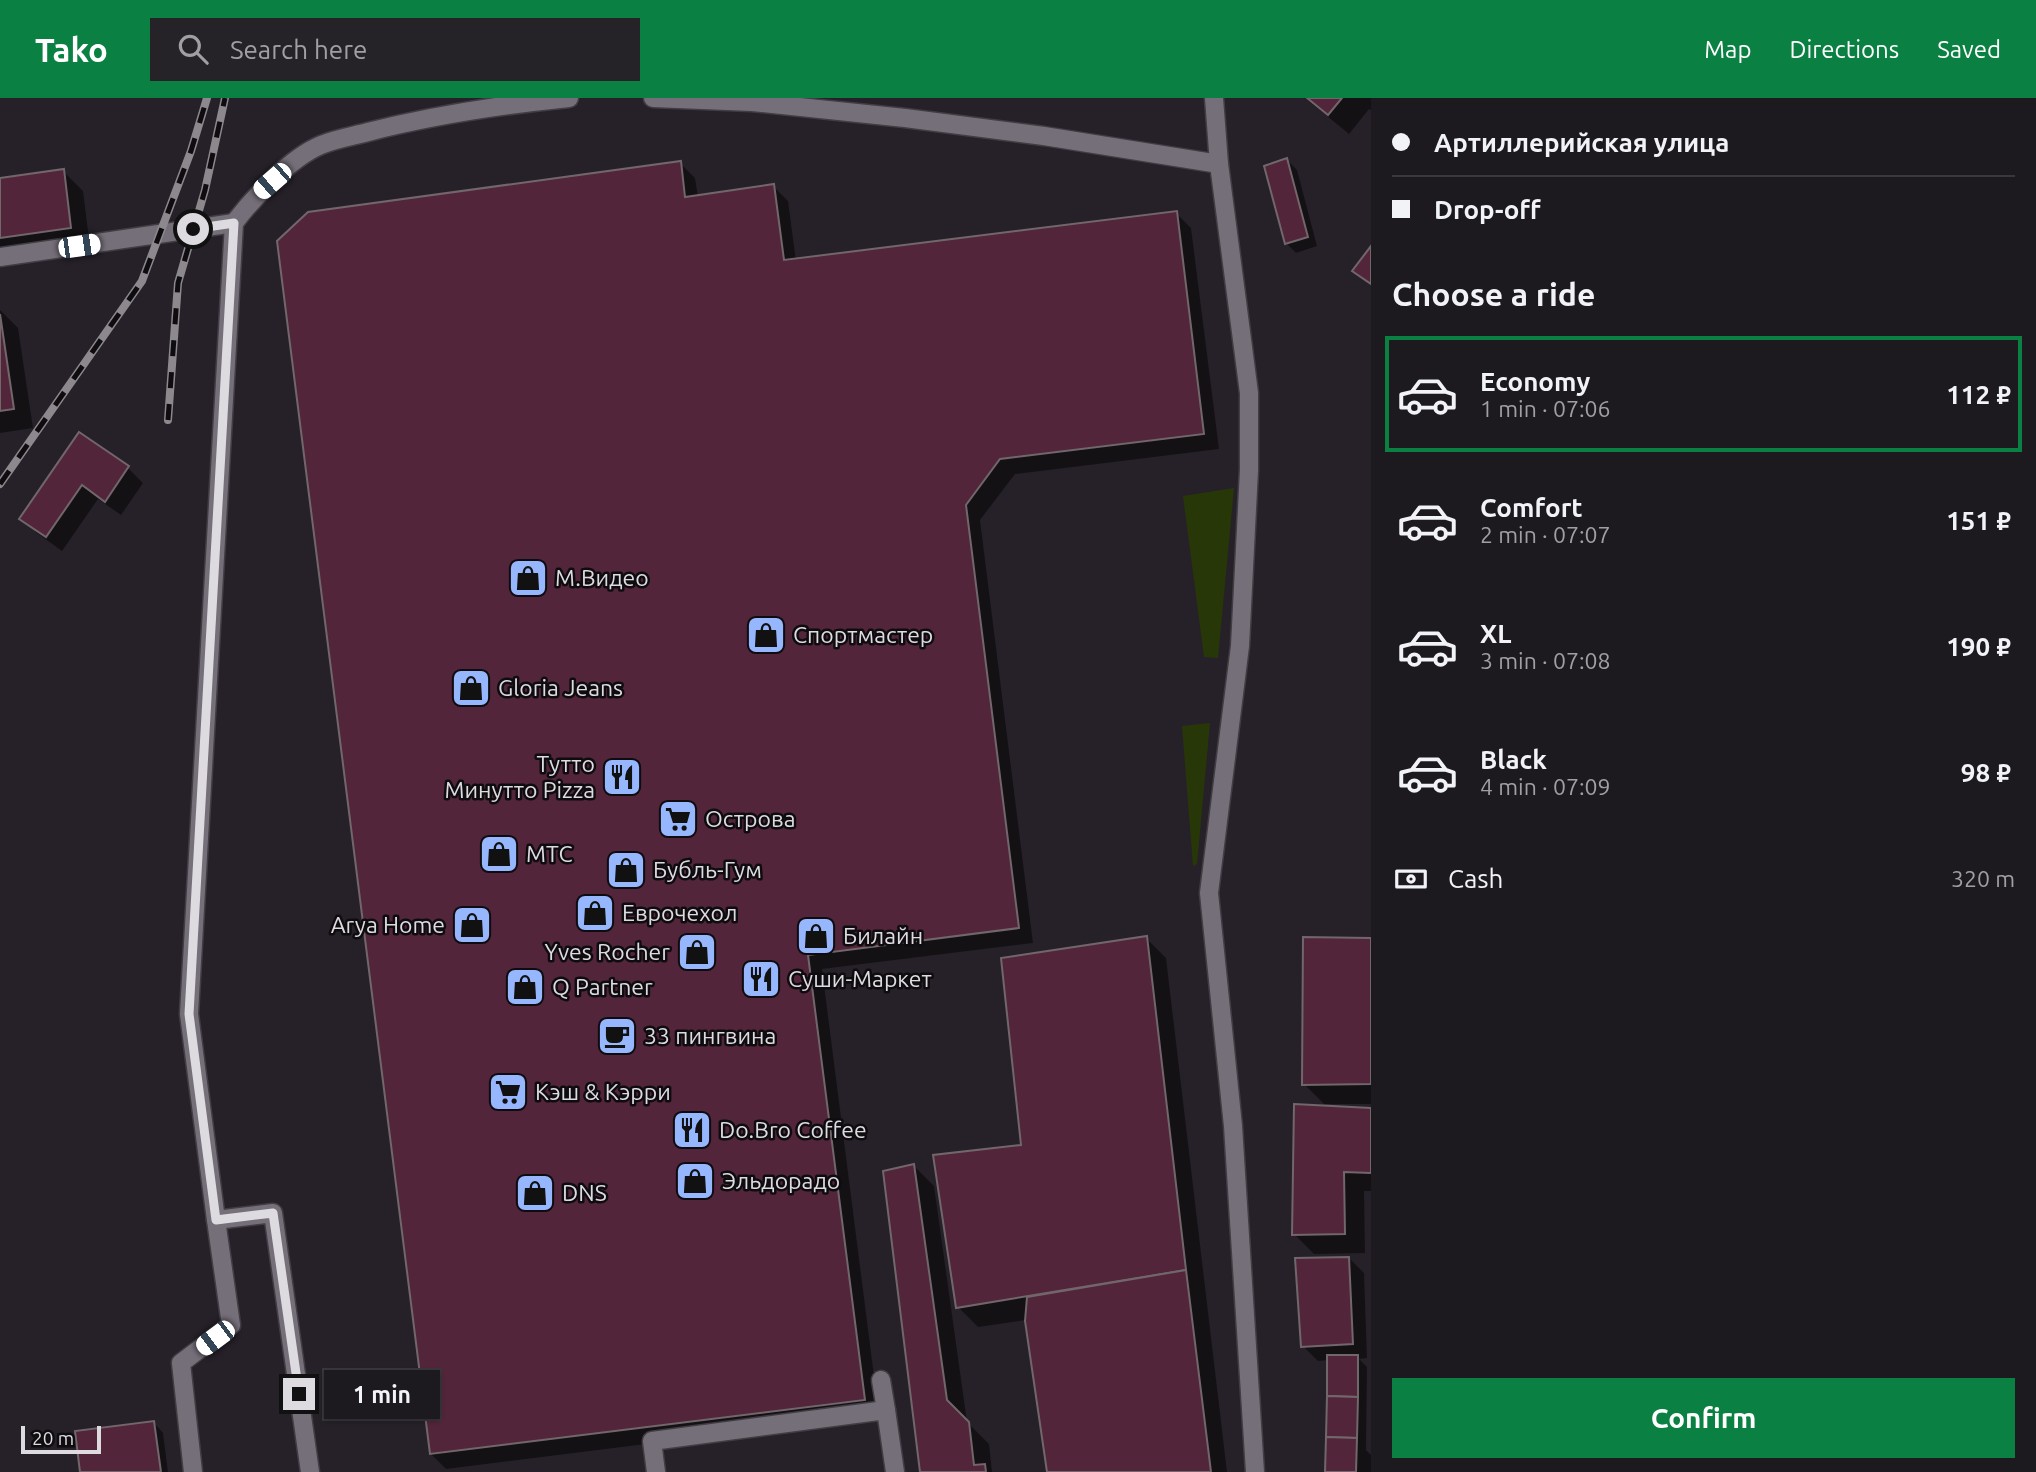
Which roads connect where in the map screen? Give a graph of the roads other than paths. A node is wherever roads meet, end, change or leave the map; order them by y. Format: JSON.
{"nodes":[{"id":1,"x":569,"y":98,"type":"edge"},
{"id":2,"x":653,"y":98,"type":"edge"},
{"id":3,"x":1214,"y":98,"type":"edge"},
{"id":4,"x":1219,"y":164,"type":"junction"},
{"id":5,"x":234,"y":223,"type":"junction"},
{"id":6,"x":0,"y":257,"type":"edge"},
{"id":7,"x":216,"y":1220,"type":"junction"},
{"id":8,"x":881,"y":1380,"type":"dead end"},
{"id":9,"x":886,"y":1410,"type":"junction"},
{"id":10,"x":193,"y":1472,"type":"edge"},
{"id":11,"x":310,"y":1472,"type":"edge"},
{"id":12,"x":656,"y":1472,"type":"edge"},
{"id":13,"x":895,"y":1472,"type":"edge"},
{"id":14,"x":1255,"y":1472,"type":"edge"}],
"edges":[{"from":1,"to":5,"type":"street"},
{"from":2,"to":4,"type":"street"},
{"from":3,"to":4,"type":"street"},
{"from":4,"to":14,"type":"street"},
{"from":5,"to":6,"type":"street"},
{"from":5,"to":7,"type":"street"},
{"from":7,"to":10,"type":"street"},
{"from":7,"to":11,"type":"street"},
{"from":8,"to":9,"type":"street"},
{"from":9,"to":12,"type":"street"},
{"from":9,"to":13,"type":"street"}]}
